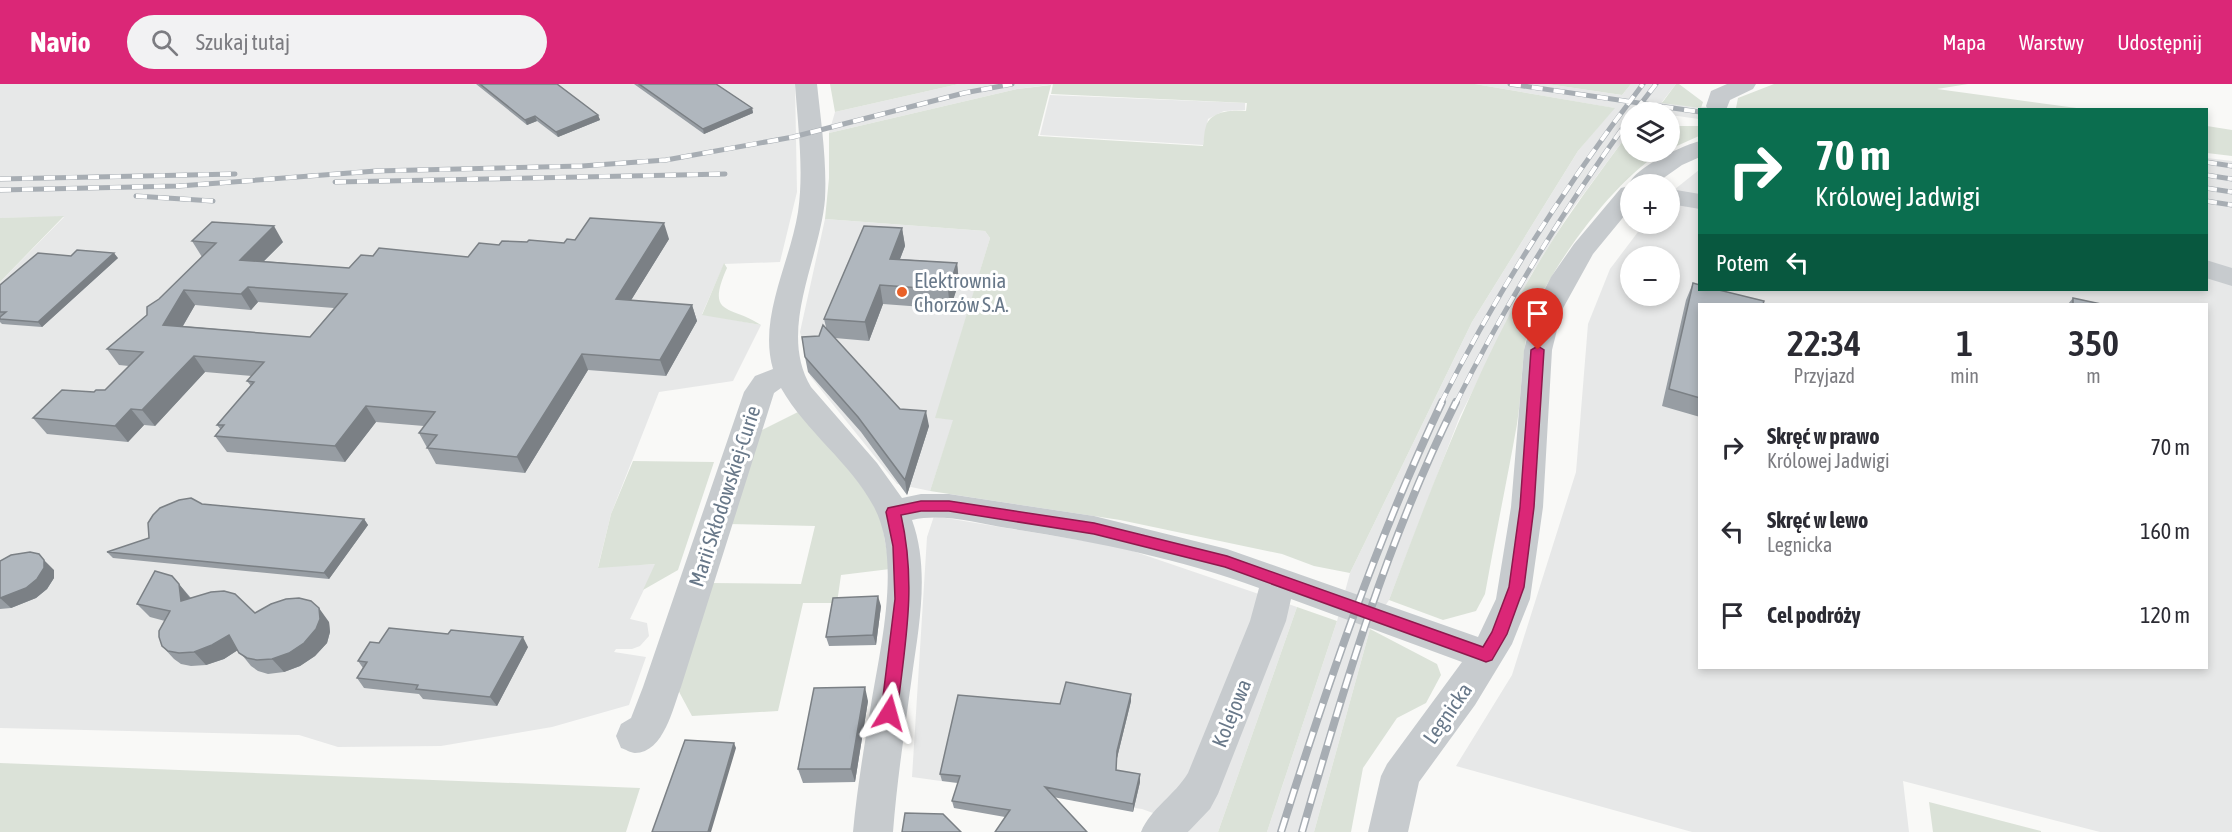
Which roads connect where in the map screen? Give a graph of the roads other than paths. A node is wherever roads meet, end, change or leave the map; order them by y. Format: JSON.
{"nodes":[{"id":1,"x":806,"y":84,"type":"edge"},
{"id":2,"x":1745,"y":84,"type":"edge"},
{"id":3,"x":1717,"y":106,"type":"dead end"},
{"id":4,"x":1698,"y":149,"type":"edge"},
{"id":5,"x":1654,"y":174,"type":"edge"},
{"id":6,"x":1680,"y":198,"type":"edge"},
{"id":7,"x":1698,"y":202,"type":"edge"},
{"id":8,"x":1620,"y":205,"type":"edge"},
{"id":9,"x":2208,"y":269,"type":"edge"},
{"id":10,"x":2232,"y":278,"type":"edge"},
{"id":11,"x":788,"y":374,"type":"junction"},
{"id":12,"x":893,"y":512,"type":"junction"},
{"id":13,"x":1286,"y":585,"type":"junction"},
{"id":14,"x":1486,"y":655,"type":"junction"},
{"id":15,"x":635,"y":736,"type":"dead end"},
{"id":16,"x":873,"y":832,"type":"edge"},
{"id":17,"x":1161,"y":832,"type":"edge"},
{"id":18,"x":1388,"y":832,"type":"edge"}],
"edges":[{"from":1,"to":11,"type":"street"},
{"from":2,"to":3,"type":"street"},
{"from":4,"to":5,"type":"street"},
{"from":6,"to":7,"type":"street"},
{"from":8,"to":14,"type":"street","name":"Legnicka"},
{"from":9,"to":10,"type":"street"},
{"from":11,"to":12,"type":"street"},
{"from":11,"to":15,"type":"street","name":"Marii Skłodowskiej-Curie"},
{"from":12,"to":13,"type":"street"},
{"from":12,"to":16,"type":"street"},
{"from":13,"to":14,"type":"street"},
{"from":13,"to":17,"type":"street","name":"Kolejowa"},
{"from":14,"to":18,"type":"street","name":"Legnicka"}]}
